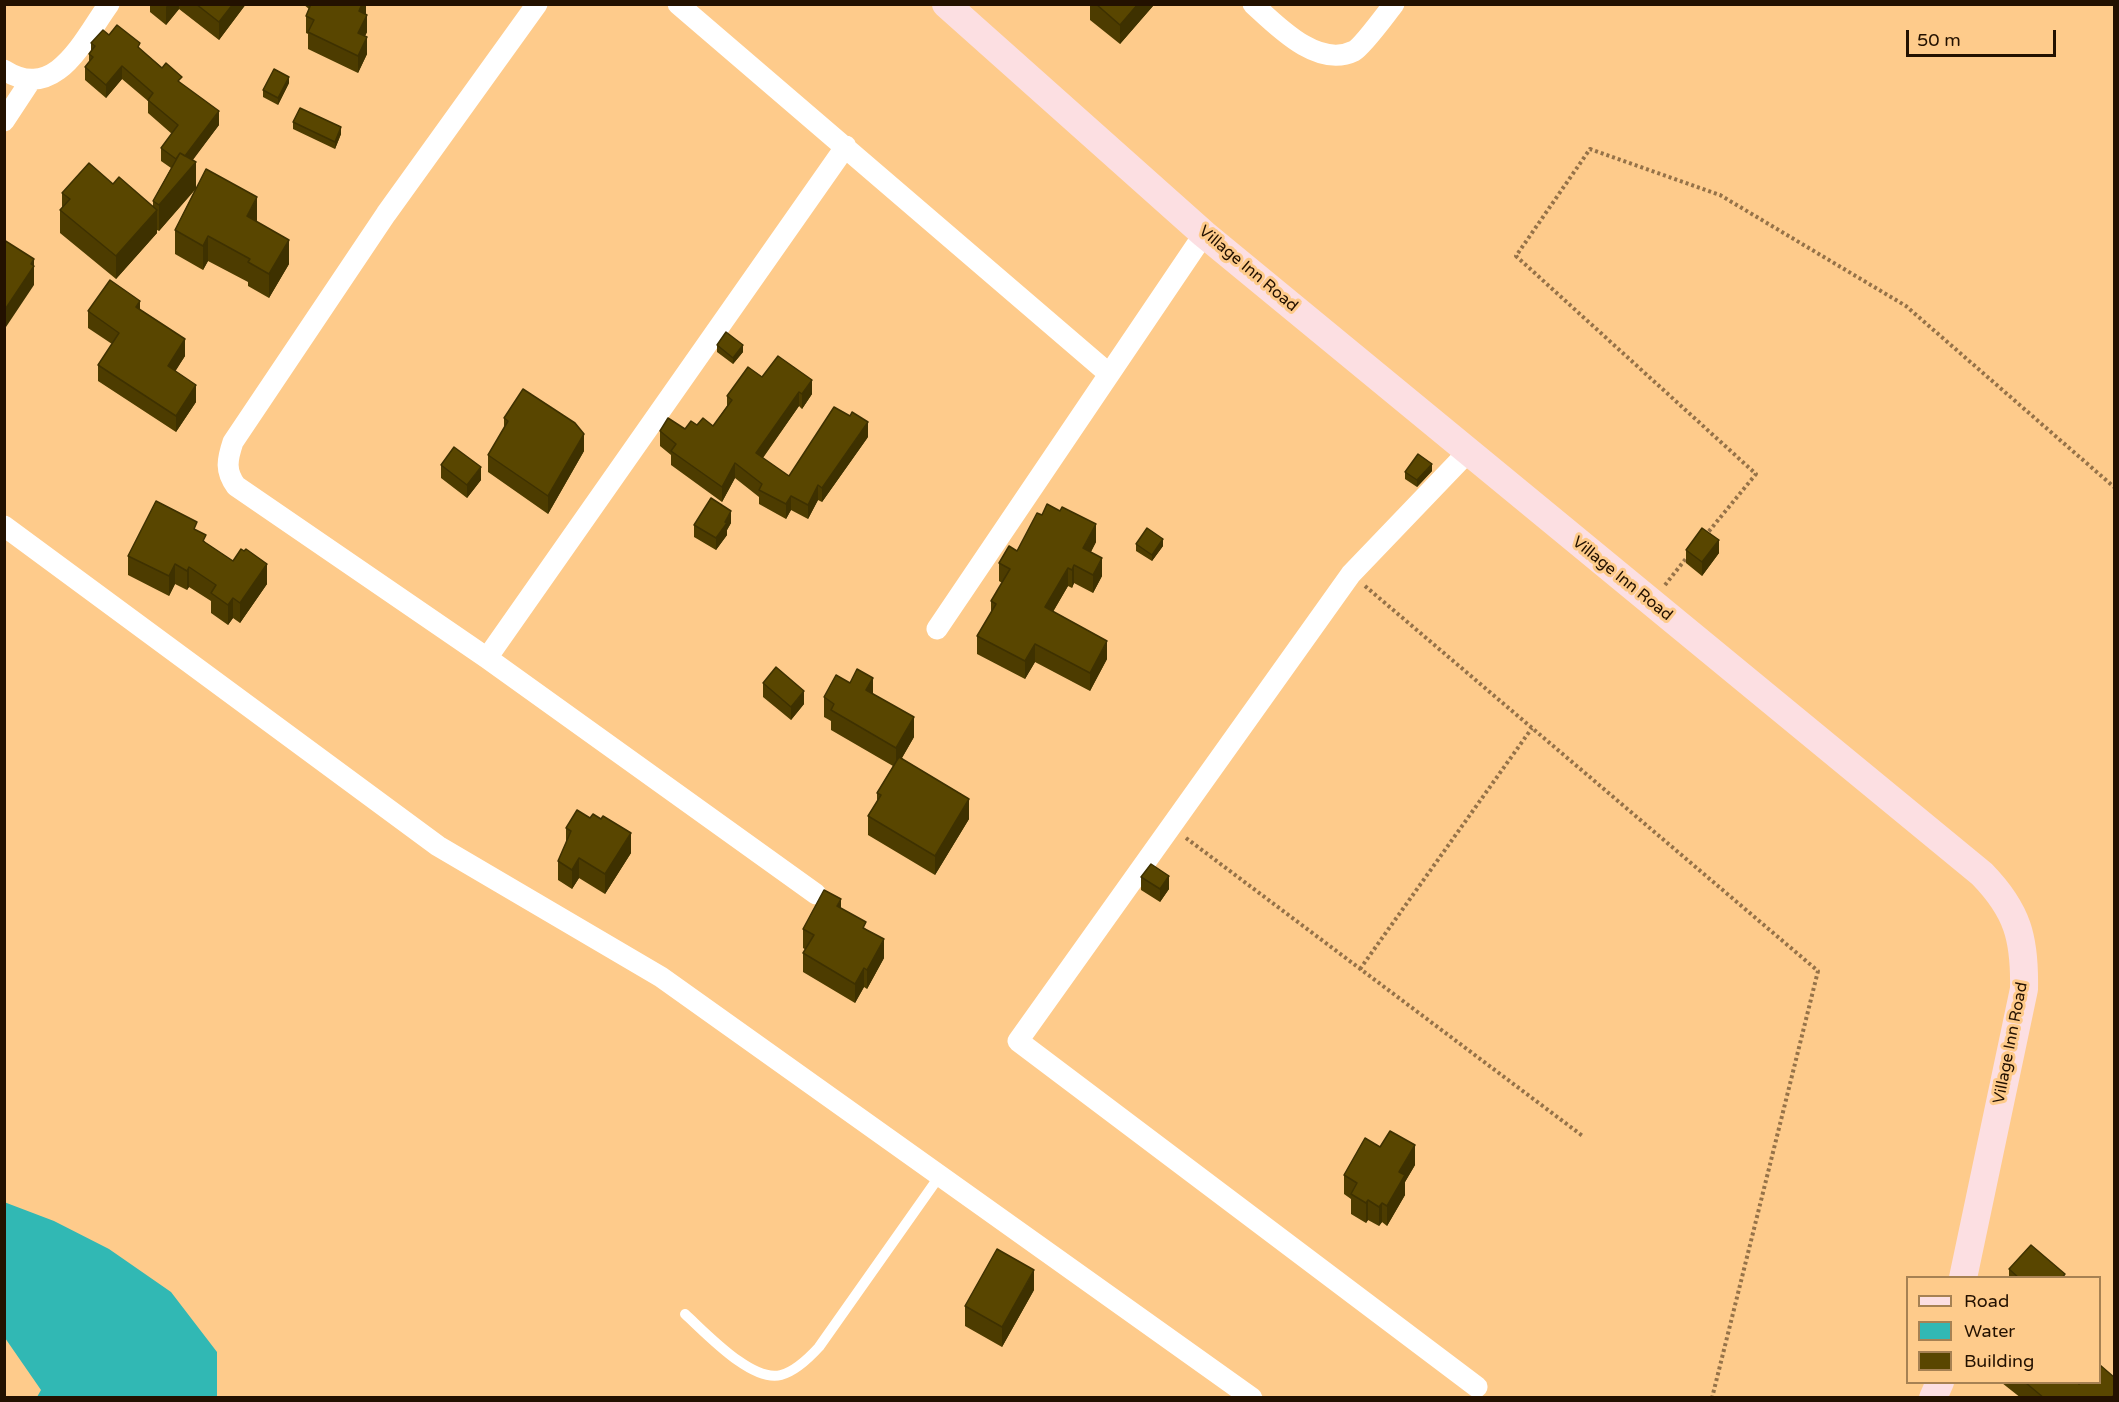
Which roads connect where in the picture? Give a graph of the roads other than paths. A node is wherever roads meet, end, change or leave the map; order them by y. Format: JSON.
{"nodes":[{"id":1,"x":109,"y":4,"type":"edge"},
{"id":2,"x":537,"y":4,"type":"edge"},
{"id":3,"x":678,"y":4,"type":"edge"},
{"id":4,"x":946,"y":4,"type":"edge"},
{"id":5,"x":1253,"y":4,"type":"edge"},
{"id":6,"x":1394,"y":4,"type":"edge"},
{"id":7,"x":4,"y":70,"type":"edge"},
{"id":8,"x":31,"y":80,"type":"junction"},
{"id":9,"x":4,"y":121,"type":"edge"},
{"id":10,"x":846,"y":146,"type":"junction"},
{"id":11,"x":1204,"y":234,"type":"junction"},
{"id":12,"x":1108,"y":373,"type":"junction"},
{"id":13,"x":1467,"y":453,"type":"junction"},
{"id":14,"x":4,"y":526,"type":"edge"},
{"id":15,"x":937,"y":629,"type":"dead end"},
{"id":16,"x":487,"y":658,"type":"junction"},
{"id":17,"x":816,"y":894,"type":"dead end"},
{"id":18,"x":941,"y":1174,"type":"junction"},
{"id":19,"x":1963,"y":1276,"type":"edge"},
{"id":20,"x":685,"y":1314,"type":"dead end"},
{"id":21,"x":1940,"y":1384,"type":"edge"},
{"id":22,"x":1477,"y":1387,"type":"dead end"},
{"id":23,"x":1252,"y":1398,"type":"edge"},
{"id":24,"x":1933,"y":1398,"type":"edge"}],
"edges":[{"from":1,"to":8,"type":"street"},
{"from":2,"to":16,"type":"street"},
{"from":3,"to":10,"type":"street"},
{"from":4,"to":11,"type":"street","name":"Village Inn Road"},
{"from":5,"to":6,"type":"street"},
{"from":7,"to":8,"type":"street"},
{"from":8,"to":9,"type":"street"},
{"from":10,"to":12,"type":"street"},
{"from":10,"to":16,"type":"street"},
{"from":11,"to":12,"type":"street"},
{"from":11,"to":13,"type":"street","name":"Village Inn Road"},
{"from":12,"to":15,"type":"street"},
{"from":13,"to":19,"type":"street","name":"Village Inn Road"},
{"from":13,"to":22,"type":"street"},
{"from":14,"to":18,"type":"street"},
{"from":16,"to":17,"type":"street"},
{"from":18,"to":20,"type":"lane"},
{"from":18,"to":23,"type":"street"},
{"from":21,"to":24,"type":"street"}]}
